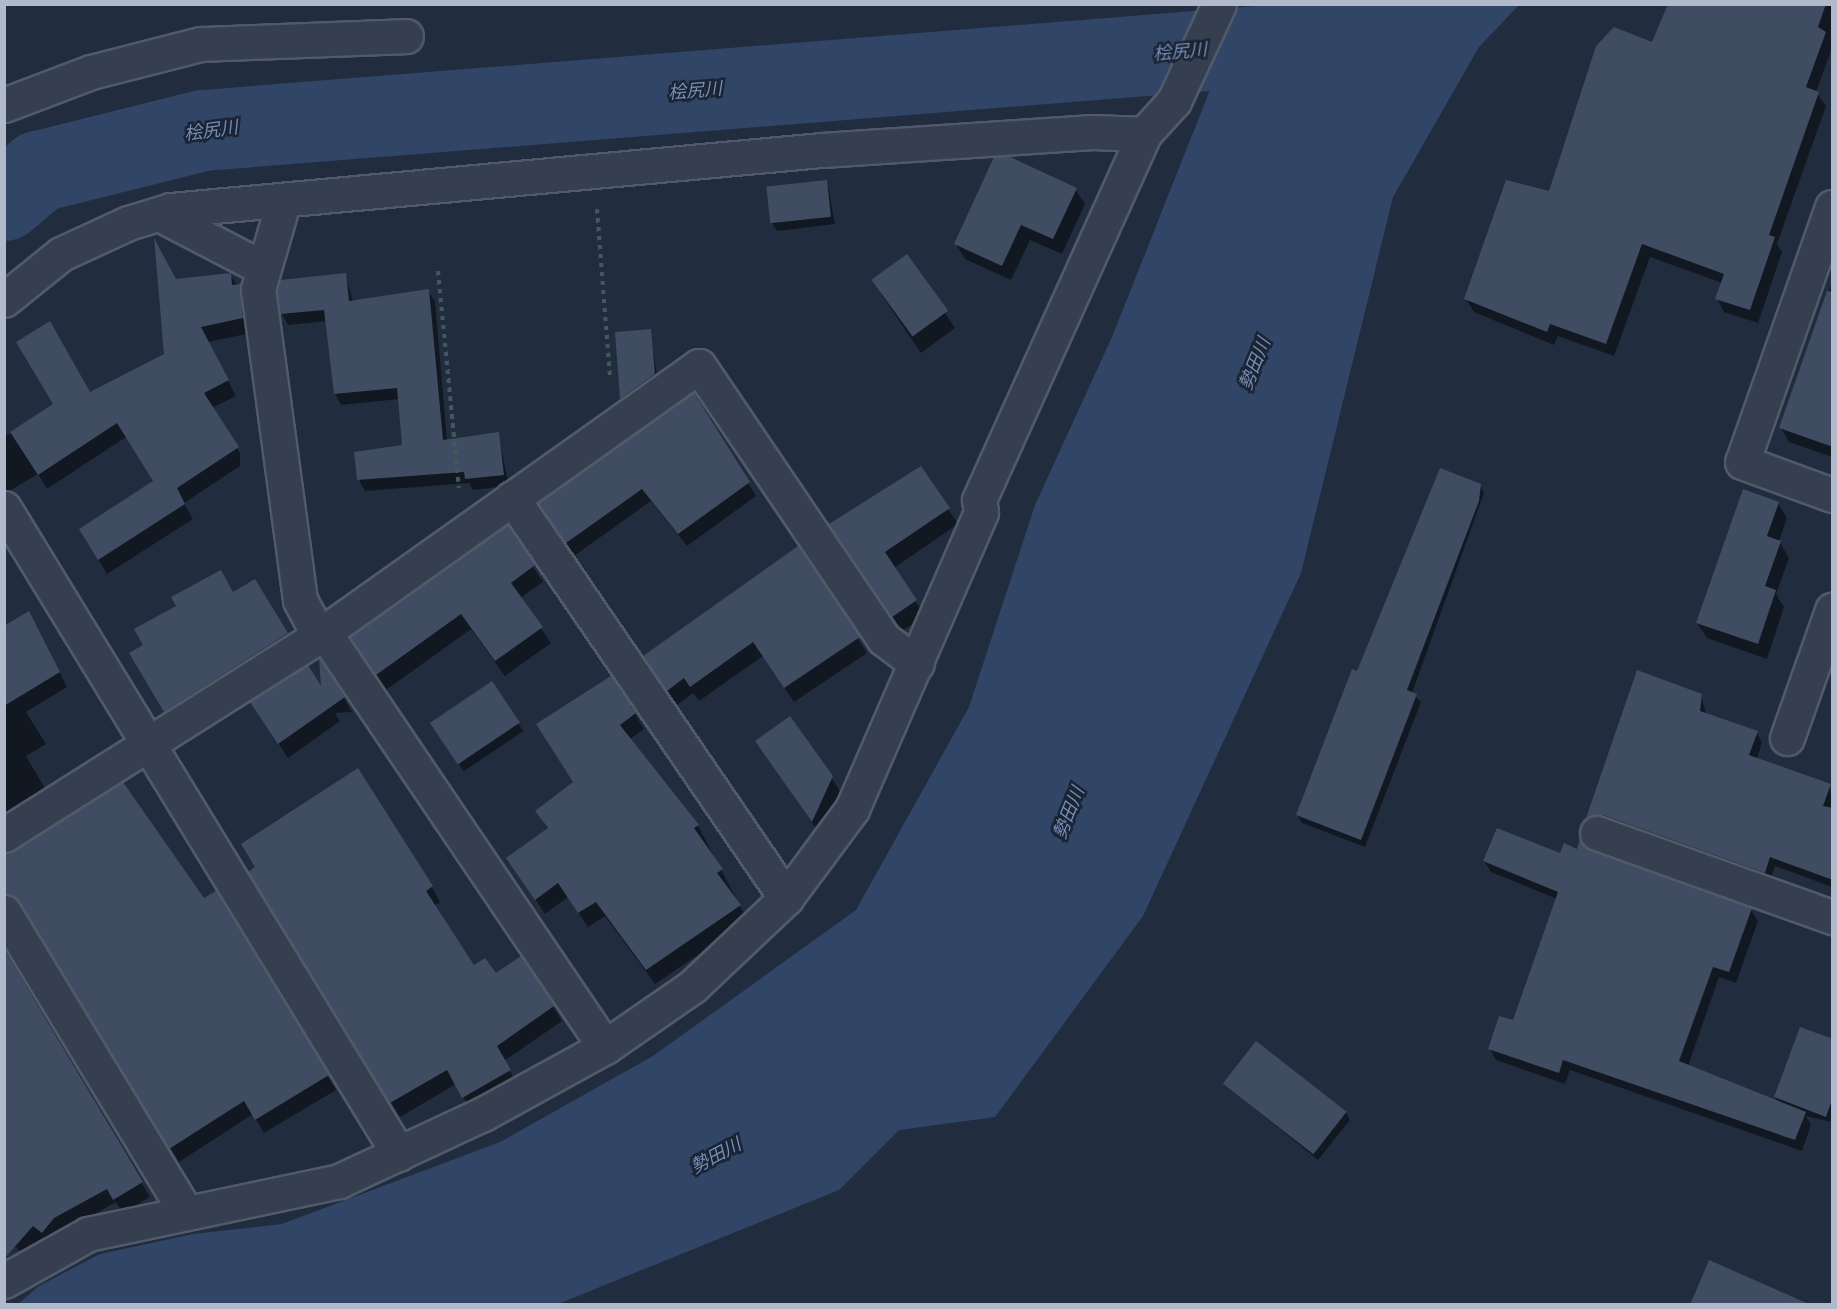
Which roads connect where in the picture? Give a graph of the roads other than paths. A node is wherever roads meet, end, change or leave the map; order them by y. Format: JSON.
{"nodes":[{"id":1,"x":1218,"y":6,"type":"edge"},
{"id":2,"x":406,"y":36,"type":"dead end"},
{"id":3,"x":4,"y":105,"type":"edge"},
{"id":4,"x":1144,"y":134,"type":"junction"},
{"id":5,"x":283,"y":203,"type":"junction"},
{"id":6,"x":1833,"y":207,"type":"edge"},
{"id":7,"x":159,"y":214,"type":"junction"},
{"id":8,"x":261,"y":267,"type":"junction"},
{"id":9,"x":4,"y":300,"type":"edge"},
{"id":10,"x":1833,"y":495,"type":"edge"},
{"id":11,"x":512,"y":498,"type":"junction"},
{"id":12,"x":4,"y":508,"type":"edge"},
{"id":13,"x":1833,"y":610,"type":"edge"},
{"id":14,"x":322,"y":634,"type":"junction"},
{"id":15,"x":917,"y":664,"type":"junction"},
{"id":16,"x":1787,"y":738,"type":"dead end"},
{"id":17,"x":150,"y":747,"type":"junction"},
{"id":18,"x":1597,"y":833,"type":"dead end"},
{"id":19,"x":4,"y":835,"type":"edge"},
{"id":20,"x":786,"y":898,"type":"junction"},
{"id":21,"x":4,"y":912,"type":"edge"},
{"id":22,"x":1833,"y":917,"type":"edge"},
{"id":23,"x":605,"y":1047,"type":"junction"},
{"id":24,"x":399,"y":1154,"type":"junction"},
{"id":25,"x":185,"y":1211,"type":"junction"},
{"id":26,"x":4,"y":1281,"type":"edge"}],
"edges":[{"from":1,"to":4,"type":"street"},
{"from":2,"to":3,"type":"street"},
{"from":4,"to":5,"type":"street"},
{"from":4,"to":15,"type":"street"},
{"from":5,"to":7,"type":"street"},
{"from":5,"to":8,"type":"street"},
{"from":6,"to":10,"type":"street"},
{"from":7,"to":8,"type":"street"},
{"from":7,"to":9,"type":"street"},
{"from":8,"to":14,"type":"street"},
{"from":11,"to":14,"type":"street"},
{"from":11,"to":15,"type":"street"},
{"from":11,"to":20,"type":"street"},
{"from":12,"to":17,"type":"street"},
{"from":13,"to":16,"type":"street"},
{"from":14,"to":17,"type":"street"},
{"from":14,"to":23,"type":"street"},
{"from":15,"to":20,"type":"street"},
{"from":17,"to":19,"type":"street"},
{"from":17,"to":24,"type":"street"},
{"from":18,"to":22,"type":"street"},
{"from":20,"to":23,"type":"street"},
{"from":21,"to":25,"type":"street"},
{"from":23,"to":24,"type":"street"},
{"from":24,"to":25,"type":"street"},
{"from":25,"to":26,"type":"street"}]}
